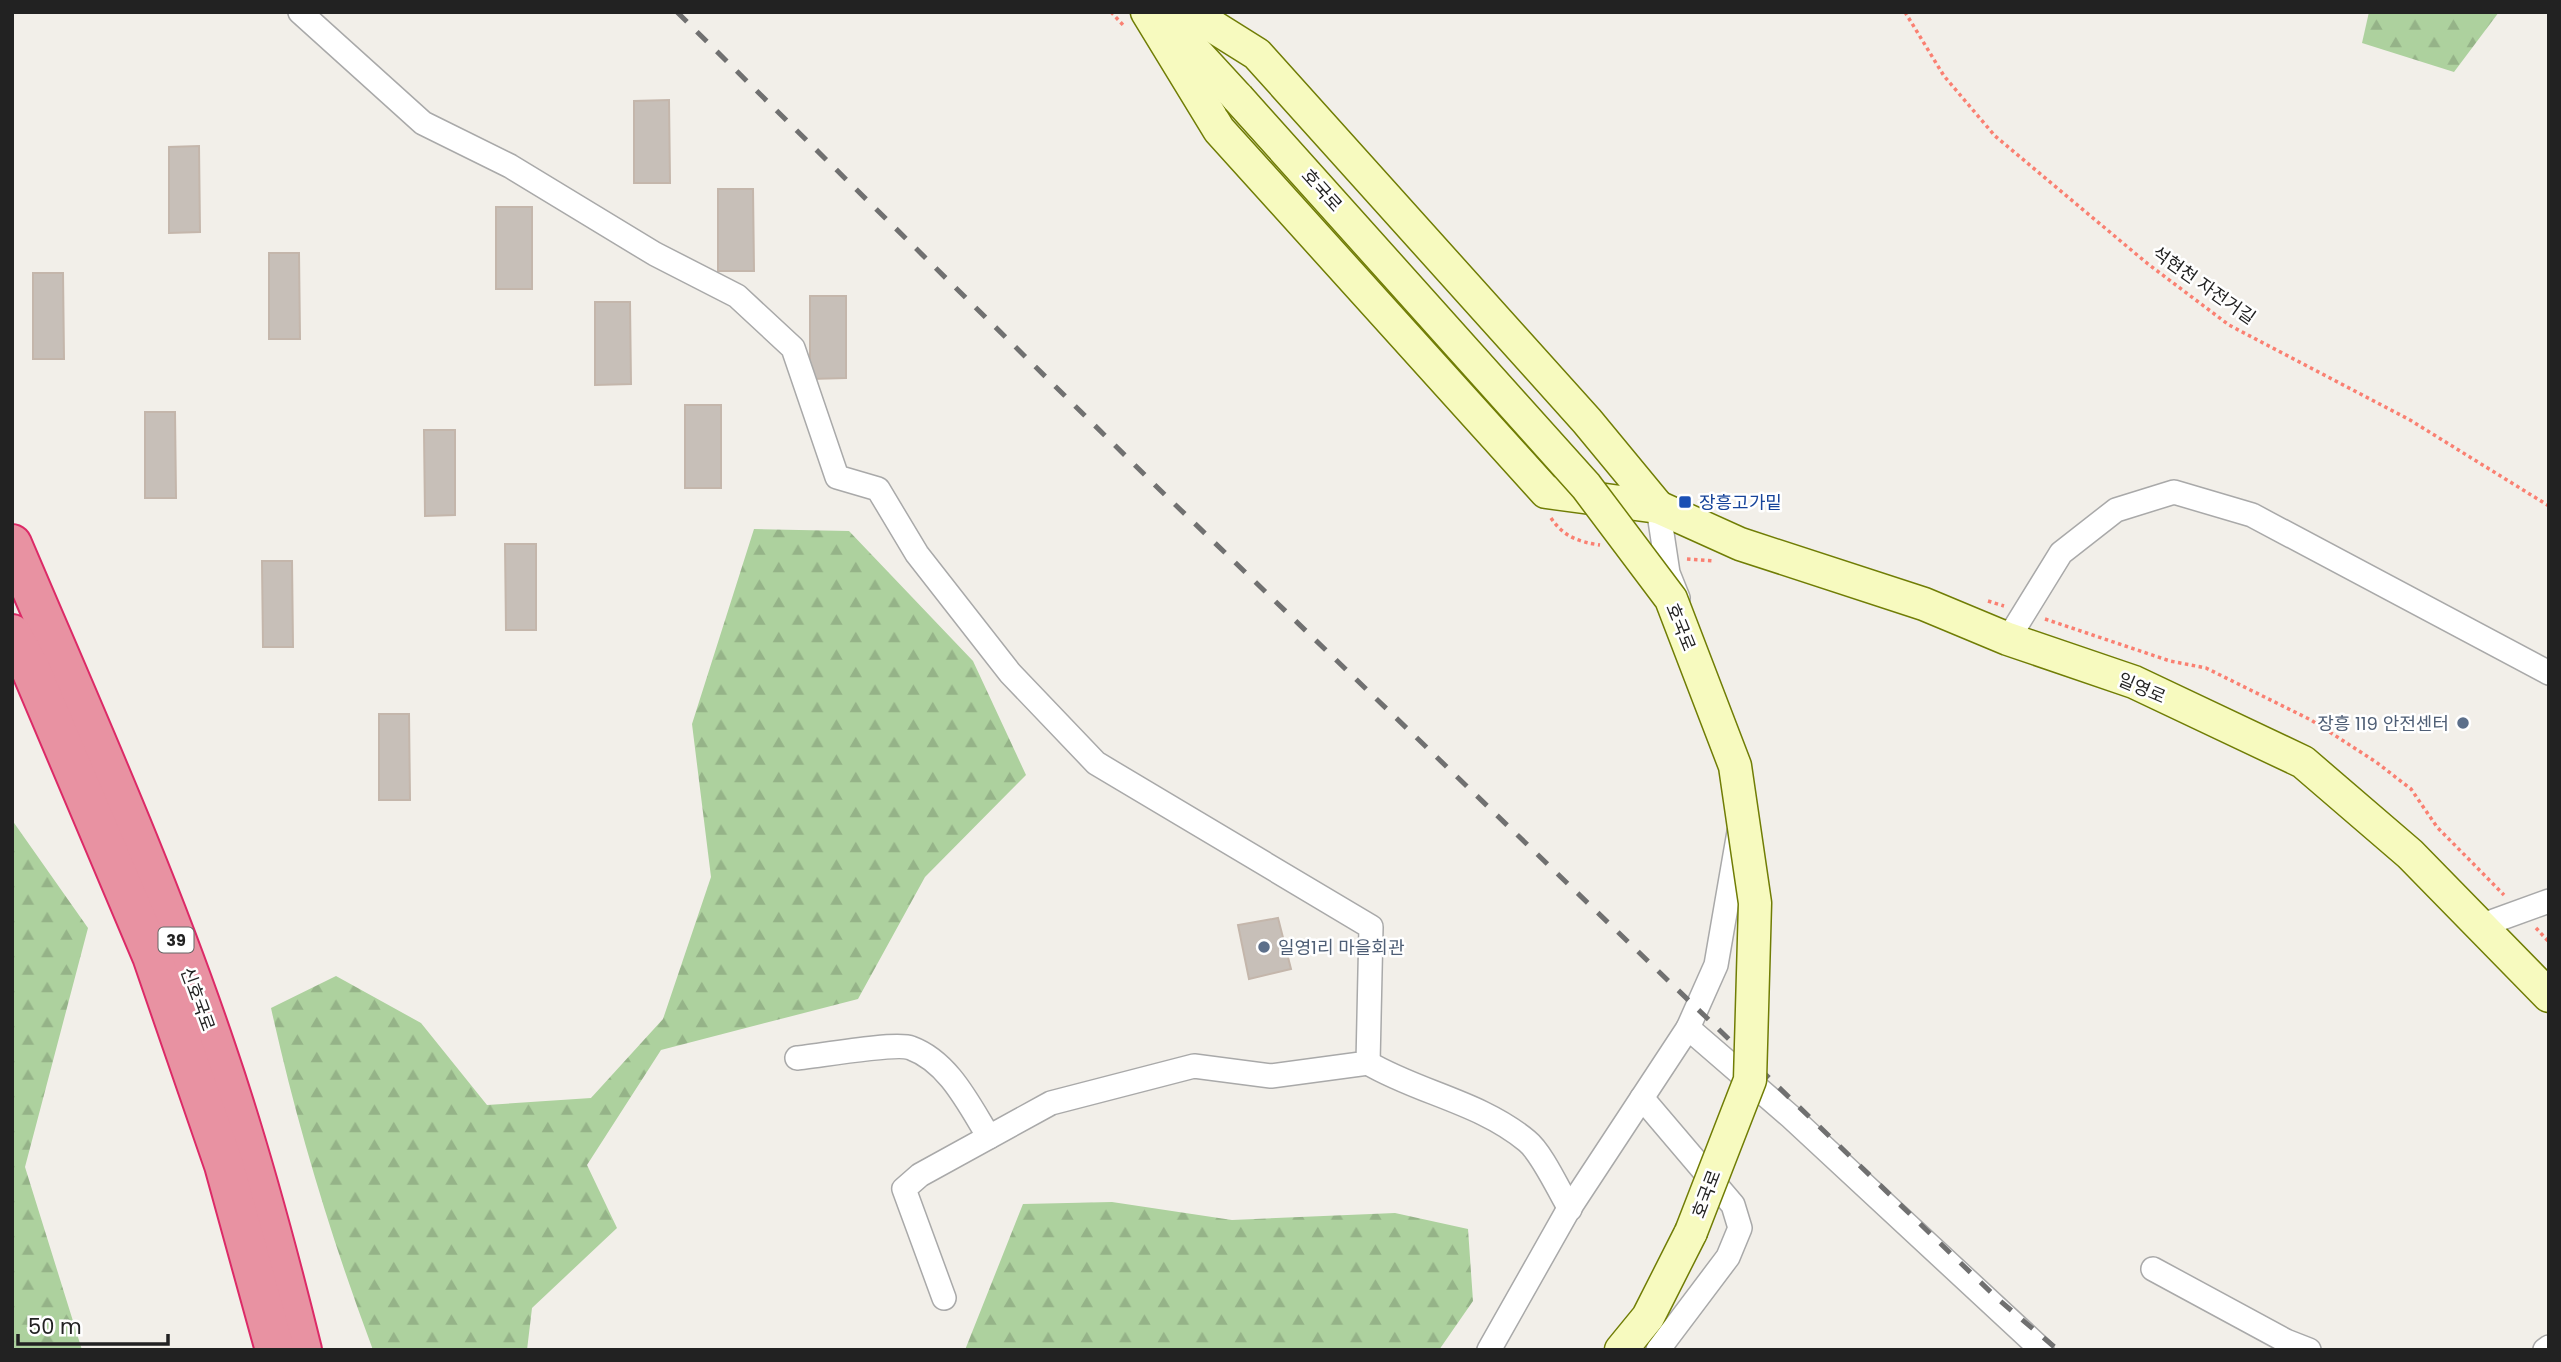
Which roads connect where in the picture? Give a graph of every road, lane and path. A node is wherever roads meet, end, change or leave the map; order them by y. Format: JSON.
{"nodes":[{"id":1,"x":300,"y":12,"type":"edge"},
{"id":2,"x":1147,"y":12,"type":"edge"},
{"id":3,"x":1160,"y":12,"type":"edge"},
{"id":4,"x":1190,"y":12,"type":"edge"},
{"id":5,"x":1905,"y":12,"type":"edge"},
{"id":6,"x":2549,"y":506,"type":"edge"},
{"id":7,"x":1658,"y":507,"type":"junction"},
{"id":8,"x":12,"y":544,"type":"edge"},
{"id":9,"x":1985,"y":600,"type":"dead end"},
{"id":10,"x":2016,"y":626,"type":"junction"},
{"id":11,"x":12,"y":634,"type":"edge"},
{"id":12,"x":2549,"y":673,"type":"edge"},
{"id":13,"x":2549,"y":901,"type":"edge"},
{"id":14,"x":2520,"y":911,"type":"junction"},
{"id":15,"x":2480,"y":926,"type":"junction"},
{"id":16,"x":2549,"y":942,"type":"edge"},
{"id":17,"x":2549,"y":996,"type":"edge"},
{"id":18,"x":1688,"y":1028,"type":"junction"},
{"id":19,"x":797,"y":1058,"type":"dead end"},
{"id":20,"x":1368,"y":1063,"type":"junction"},
{"id":21,"x":1642,"y":1098,"type":"junction"},
{"id":22,"x":989,"y":1137,"type":"junction"},
{"id":23,"x":1570,"y":1209,"type":"junction"},
{"id":24,"x":2153,"y":1269,"type":"dead end"},
{"id":25,"x":944,"y":1298,"type":"dead end"},
{"id":26,"x":275,"y":1350,"type":"edge"},
{"id":27,"x":302,"y":1350,"type":"edge"},
{"id":28,"x":1489,"y":1350,"type":"edge"},
{"id":29,"x":1621,"y":1350,"type":"edge"},
{"id":30,"x":1658,"y":1350,"type":"edge"},
{"id":31,"x":2042,"y":1350,"type":"edge"},
{"id":32,"x":2309,"y":1350,"type":"edge"}],
"edges":[{"from":1,"to":20,"type":"street"},
{"from":2,"to":7,"type":"main road"},
{"from":3,"to":29,"type":"main road","name":"호국로","bridge":true},
{"from":4,"to":7,"type":"main road"},
{"from":5,"to":6,"type":"path","name":"석현천 자전거길"},
{"from":7,"to":10,"type":"main road","name":"일영로"},
{"from":7,"to":18,"type":"street"},
{"from":8,"to":27,"type":"highway","name":"신호국로","number":"39"},
{"from":9,"to":10,"type":"path"},
{"from":10,"to":12,"type":"street"},
{"from":10,"to":14,"type":"path"},
{"from":10,"to":15,"type":"main road","name":"일영로"},
{"from":11,"to":26,"type":"highway","name":"신호국로","number":"39"},
{"from":13,"to":14,"type":"street"},
{"from":14,"to":15,"type":"street"},
{"from":14,"to":16,"type":"path"},
{"from":15,"to":17,"type":"main road","name":"일영로"},
{"from":18,"to":21,"type":"street"},
{"from":18,"to":31,"type":"street"},
{"from":19,"to":22,"type":"street"},
{"from":20,"to":22,"type":"street"},
{"from":20,"to":23,"type":"street"},
{"from":21,"to":23,"type":"street"},
{"from":21,"to":30,"type":"street"},
{"from":22,"to":25,"type":"street"},
{"from":23,"to":28,"type":"street"},
{"from":24,"to":32,"type":"street"}]}
